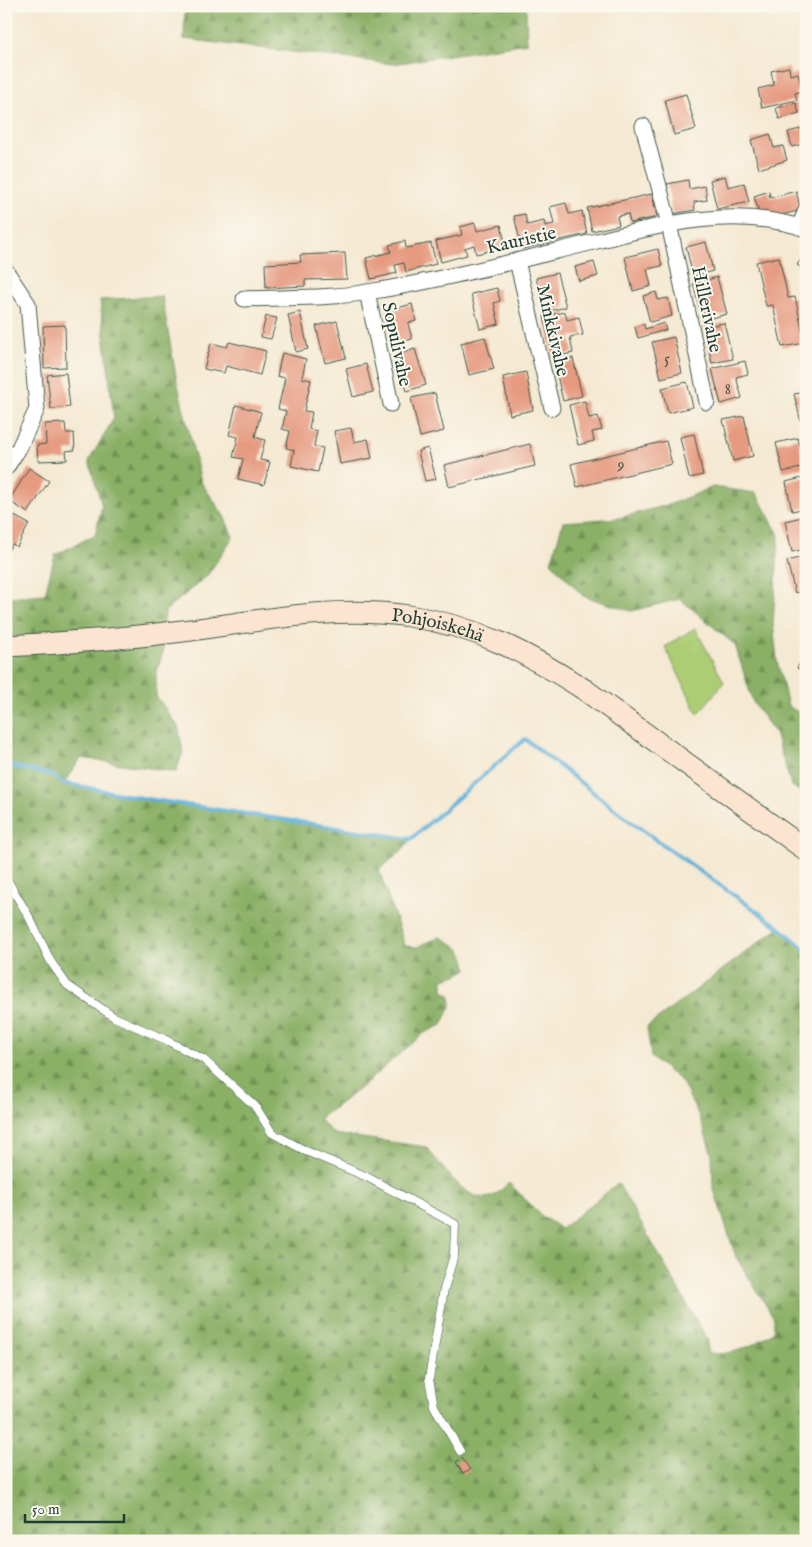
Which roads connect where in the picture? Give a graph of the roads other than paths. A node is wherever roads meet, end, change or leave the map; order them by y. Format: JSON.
{"nodes":[{"id":1,"x":643,"y":126,"type":"dead end"},
{"id":2,"x":806,"y":210,"type":"edge"},
{"id":3,"x":669,"y":224,"type":"junction"},
{"id":4,"x":803,"y":228,"type":"edge"},
{"id":5,"x":517,"y":261,"type":"junction"},
{"id":6,"x":6,"y":271,"type":"edge"},
{"id":7,"x":367,"y":292,"type":"junction"},
{"id":8,"x":244,"y":299,"type":"dead end"},
{"id":9,"x":707,"y":402,"type":"dead end"},
{"id":10,"x":391,"y":404,"type":"dead end"},
{"id":11,"x":552,"y":408,"type":"dead end"},
{"id":12,"x":6,"y":468,"type":"edge"},
{"id":13,"x":6,"y":646,"type":"edge"},
{"id":14,"x":806,"y":850,"type":"edge"},
{"id":15,"x":6,"y":878,"type":"edge"},
{"id":16,"x":460,"y":1451,"type":"dead end"}],
"edges":[{"from":1,"to":3,"type":"street","name":"Hillerivahe"},
{"from":2,"to":4,"type":"street"},
{"from":3,"to":4,"type":"street","name":"Kauristie"},
{"from":3,"to":5,"type":"street","name":"Kauristie"},
{"from":3,"to":9,"type":"street","name":"Hillerivahe"},
{"from":5,"to":7,"type":"street","name":"Kauristie"},
{"from":5,"to":11,"type":"street","name":"Minkkivahe"},
{"from":6,"to":12,"type":"street"},
{"from":7,"to":8,"type":"street","name":"Kauristie"},
{"from":7,"to":10,"type":"street","name":"Sopulivahe"},
{"from":13,"to":14,"type":"main road","name":"Pohjoiskehä"},
{"from":15,"to":16,"type":"lane"}]}
